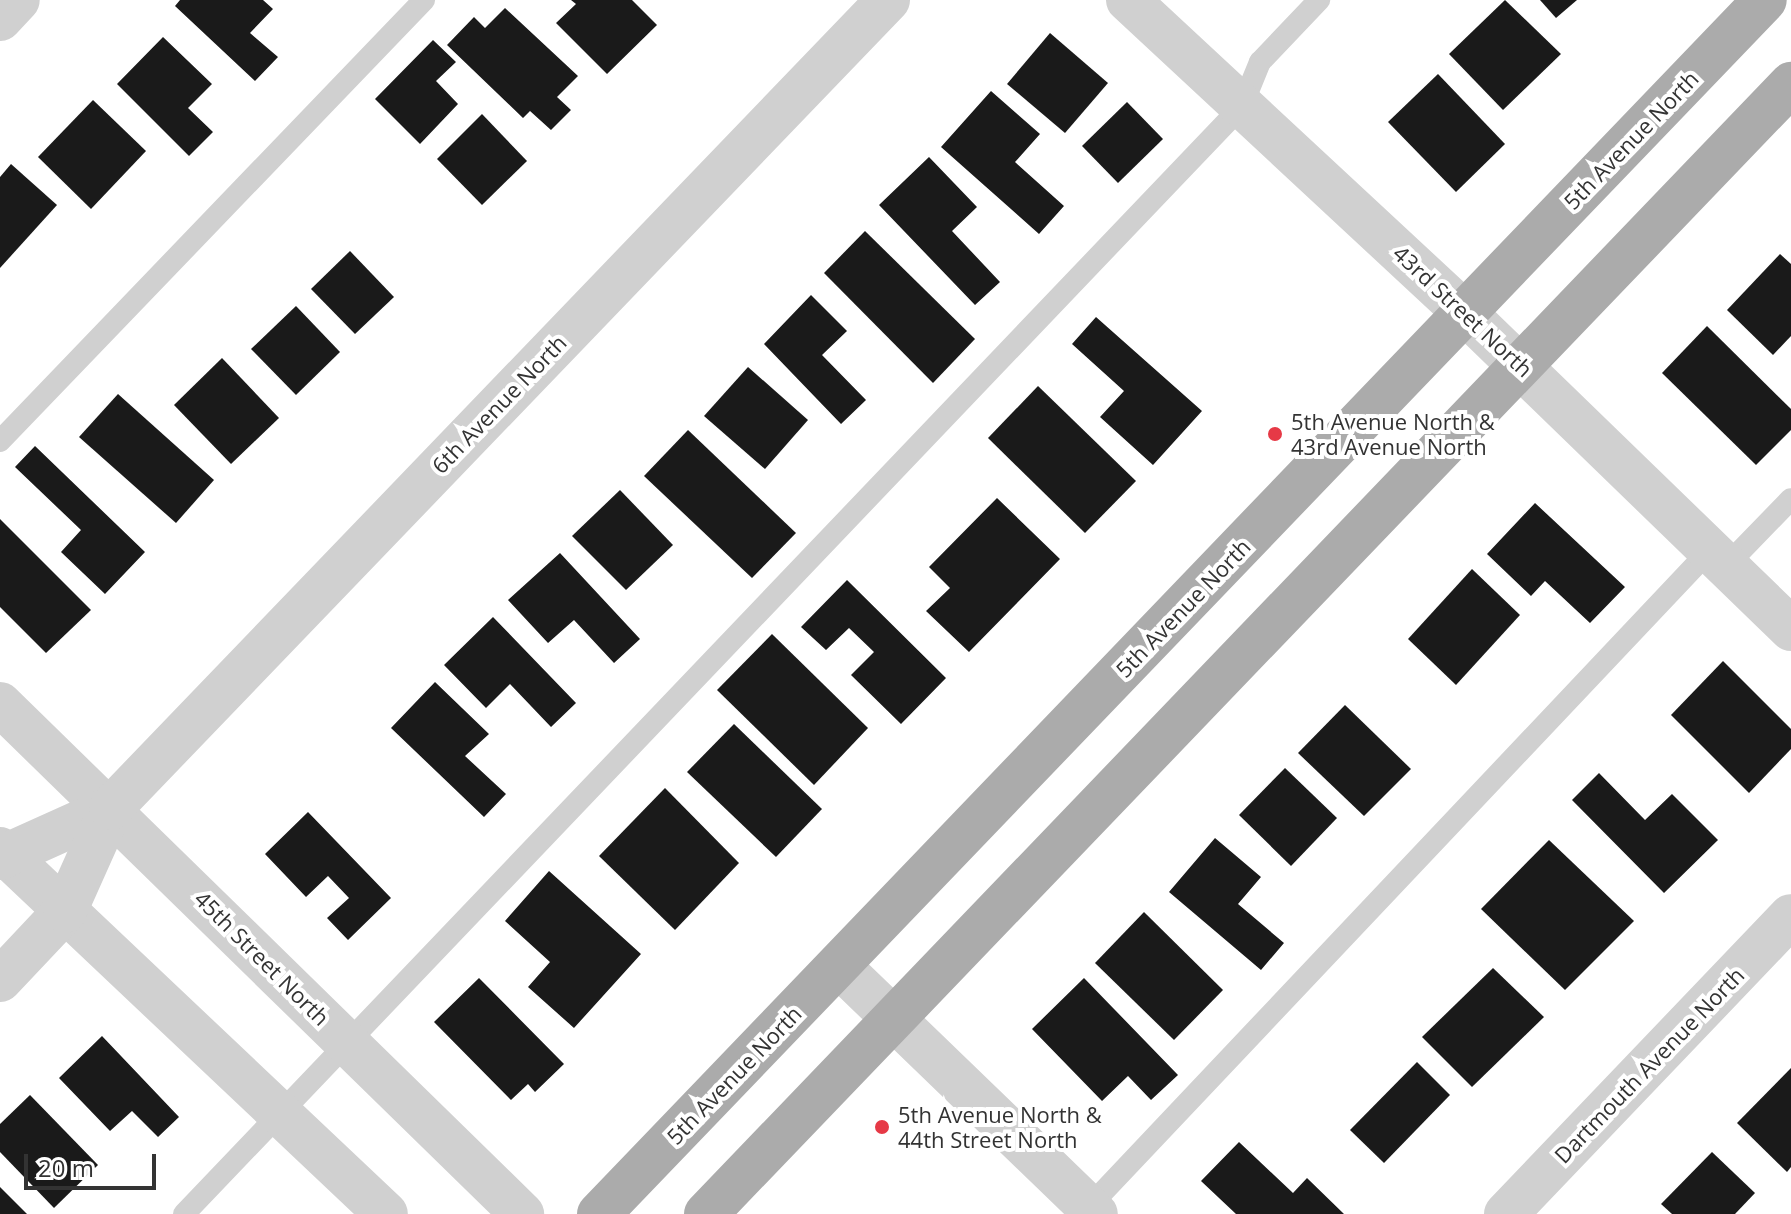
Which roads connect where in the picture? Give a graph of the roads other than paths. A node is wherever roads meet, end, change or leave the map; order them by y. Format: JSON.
{"nodes":[{"id":1,"x":18,"y":0,"type":"edge"},
{"id":2,"x":424,"y":0,"type":"edge"},
{"id":3,"x":888,"y":0,"type":"edge"},
{"id":4,"x":1128,"y":0,"type":"edge"},
{"id":5,"x":1319,"y":0,"type":"edge"},
{"id":6,"x":1765,"y":0,"type":"edge"},
{"id":7,"x":0,"y":19,"type":"edge"},
{"id":8,"x":1791,"y":84,"type":"edge"},
{"id":9,"x":1242,"y":106,"type":"junction"},
{"id":10,"x":1465,"y":313,"type":"junction"},
{"id":11,"x":1523,"y":368,"type":"junction"},
{"id":12,"x":0,"y":441,"type":"edge"},
{"id":13,"x":1791,"y":499,"type":"edge"},
{"id":14,"x":1718,"y":558,"type":"junction"},
{"id":15,"x":1791,"y":629,"type":"edge"},
{"id":16,"x":0,"y":704,"type":"edge"},
{"id":17,"x":111,"y":808,"type":"junction"},
{"id":18,"x":1,"y":853,"type":"edge"},
{"id":19,"x":65,"y":911,"type":"junction"},
{"id":20,"x":1791,"y":916,"type":"edge"},
{"id":21,"x":839,"y":966,"type":"junction"},
{"id":22,"x":0,"y":980,"type":"edge"},
{"id":23,"x":896,"y":1021,"type":"junction"},
{"id":24,"x":346,"y":1041,"type":"junction"},
{"id":25,"x":280,"y":1114,"type":"junction"},
{"id":26,"x":1089,"y":1212,"type":"edge"},
{"id":27,"x":184,"y":1214,"type":"edge"},
{"id":28,"x":386,"y":1214,"type":"edge"},
{"id":29,"x":522,"y":1214,"type":"edge"},
{"id":30,"x":599,"y":1214,"type":"edge"},
{"id":31,"x":706,"y":1214,"type":"edge"},
{"id":32,"x":1506,"y":1214,"type":"edge"}],
"edges":[{"from":1,"to":7,"type":"street"},
{"from":2,"to":12,"type":"lane"},
{"from":3,"to":17,"type":"street","name":"6th Avenue North"},
{"from":4,"to":9,"type":"street","name":"43rd Street North"},
{"from":5,"to":9,"type":"lane"},
{"from":6,"to":10,"type":"main road","name":"5th Avenue North"},
{"from":8,"to":11,"type":"main road"},
{"from":9,"to":10,"type":"street","name":"43rd Street North"},
{"from":9,"to":24,"type":"lane"},
{"from":10,"to":11,"type":"street","name":"43rd Street North"},
{"from":10,"to":21,"type":"main road","name":"5th Avenue North"},
{"from":11,"to":14,"type":"street","name":"43rd Street North"},
{"from":11,"to":23,"type":"main road"},
{"from":13,"to":14,"type":"lane"},
{"from":14,"to":15,"type":"street","name":"43rd Street North"},
{"from":14,"to":26,"type":"lane"},
{"from":16,"to":17,"type":"street","name":"45th Street North"},
{"from":17,"to":18,"type":"street","name":"6th Avenue North"},
{"from":17,"to":19,"type":"street","name":"6th Avenue North"},
{"from":17,"to":24,"type":"street","name":"45th Street North"},
{"from":18,"to":19,"type":"street"},
{"from":19,"to":22,"type":"street","name":"6th Avenue North"},
{"from":19,"to":25,"type":"street"},
{"from":20,"to":32,"type":"street","name":"Dartmouth Avenue North"},
{"from":21,"to":23,"type":"street"},
{"from":21,"to":30,"type":"main road","name":"5th Avenue North"},
{"from":23,"to":26,"type":"street"},
{"from":23,"to":31,"type":"main road"},
{"from":24,"to":25,"type":"lane"},
{"from":24,"to":29,"type":"street","name":"45th Street North"},
{"from":25,"to":27,"type":"lane"},
{"from":25,"to":28,"type":"street"}]}
